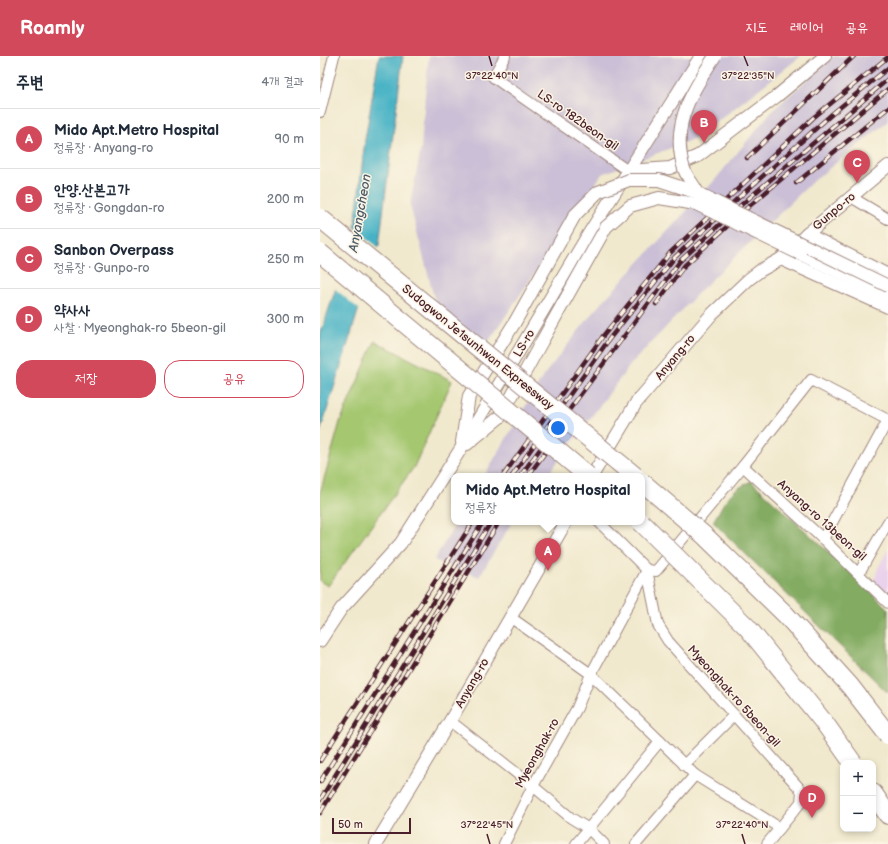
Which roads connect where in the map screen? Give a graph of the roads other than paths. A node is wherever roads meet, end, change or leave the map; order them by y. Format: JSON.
{"nodes":[{"id":1,"x":334,"y":56,"type":"edge"},
{"id":2,"x":505,"y":56,"type":"edge"},
{"id":3,"x":701,"y":56,"type":"edge"},
{"id":4,"x":715,"y":56,"type":"edge"},
{"id":5,"x":825,"y":56,"type":"edge"},
{"id":6,"x":320,"y":112,"type":"edge"},
{"id":7,"x":888,"y":166,"type":"edge"},
{"id":8,"x":628,"y":171,"type":"junction"},
{"id":9,"x":698,"y":192,"type":"junction"},
{"id":10,"x":850,"y":197,"type":"junction"},
{"id":11,"x":320,"y":218,"type":"edge"},
{"id":12,"x":888,"y":219,"type":"edge"},
{"id":13,"x":807,"y":234,"type":"junction"},
{"id":14,"x":320,"y":253,"type":"edge"},
{"id":15,"x":781,"y":259,"type":"junction"},
{"id":16,"x":888,"y":275,"type":"edge"},
{"id":17,"x":888,"y":286,"type":"edge"},
{"id":18,"x":888,"y":295,"type":"edge"},
{"id":19,"x":888,"y":307,"type":"edge"},
{"id":20,"x":888,"y":420,"type":"edge"},
{"id":21,"x":460,"y":450,"type":"junction"},
{"id":22,"x":743,"y":466,"type":"junction"},
{"id":23,"x":584,"y":473,"type":"edge"},
{"id":24,"x":594,"y":473,"type":"edge"},
{"id":25,"x":631,"y":473,"type":"edge"},
{"id":26,"x":645,"y":485,"type":"edge"},
{"id":27,"x":888,"y":522,"type":"edge"},
{"id":28,"x":564,"y":525,"type":"edge"},
{"id":29,"x":602,"y":525,"type":"edge"},
{"id":30,"x":644,"y":525,"type":"edge"},
{"id":31,"x":823,"y":539,"type":"junction"},
{"id":32,"x":647,"y":570,"type":"junction"},
{"id":33,"x":859,"y":573,"type":"junction"},
{"id":34,"x":888,"y":603,"type":"edge"},
{"id":35,"x":510,"y":617,"type":"junction"},
{"id":36,"x":320,"y":641,"type":"edge"},
{"id":37,"x":591,"y":674,"type":"junction"},
{"id":38,"x":734,"y":715,"type":"junction"},
{"id":39,"x":450,"y":721,"type":"junction"},
{"id":40,"x":888,"y":735,"type":"edge"},
{"id":41,"x":660,"y":741,"type":"junction"},
{"id":42,"x":851,"y":760,"type":"edge"},
{"id":43,"x":684,"y":765,"type":"junction"},
{"id":44,"x":695,"y":775,"type":"junction"},
{"id":45,"x":533,"y":786,"type":"junction"},
{"id":46,"x":875,"y":796,"type":"edge"},
{"id":47,"x":888,"y":814,"type":"edge"},
{"id":48,"x":589,"y":828,"type":"junction"},
{"id":49,"x":780,"y":828,"type":"junction"},
{"id":50,"x":376,"y":844,"type":"edge"},
{"id":51,"x":504,"y":844,"type":"edge"},
{"id":52,"x":576,"y":844,"type":"edge"},
{"id":53,"x":604,"y":844,"type":"edge"},
{"id":54,"x":636,"y":844,"type":"edge"},
{"id":55,"x":766,"y":844,"type":"edge"}],
"edges":[{"from":1,"to":6,"type":"street"},
{"from":2,"to":8,"type":"street","name":"LS-ro 182beon-gil"},
{"from":3,"to":8,"type":"street","name":"LS-ro"},
{"from":4,"to":9,"type":"street","bridge":true},
{"from":5,"to":8,"type":"street"},
{"from":7,"to":10,"type":"street","name":"Gunpo-ro"},
{"from":8,"to":21,"type":"street","name":"LS-ro"},
{"from":9,"to":17,"type":"street","bridge":true},
{"from":9,"to":21,"type":"street","bridge":true},
{"from":10,"to":12,"type":"street"},
{"from":10,"to":13,"type":"street","name":"Gunpo-ro"},
{"from":11,"to":25,"type":"highway","name":"Sudogwon Je1sunhwan Expressway","bridge":true},
{"from":13,"to":15,"type":"street","name":"Gunpo-ro"},
{"from":13,"to":16,"type":"street"},
{"from":14,"to":23,"type":"highway","bridge":true},
{"from":15,"to":19,"type":"street"},
{"from":15,"to":24,"type":"street","name":"Anyang-ro"},
{"from":18,"to":21,"type":"street","bridge":true},
{"from":20,"to":22,"type":"street"},
{"from":20,"to":31,"type":"street"},
{"from":21,"to":36,"type":"street","name":"LS-ro"},
{"from":22,"to":31,"type":"street","name":"Anyang-ro 13beon-gil"},
{"from":22,"to":32,"type":"street"},
{"from":26,"to":40,"type":"highway","bridge":true},
{"from":27,"to":33,"type":"street","name":"Anyang-ro 13beon-gil"},
{"from":28,"to":35,"type":"street","name":"Anyang-ro"},
{"from":29,"to":32,"type":"street"},
{"from":30,"to":42,"type":"highway","bridge":true},
{"from":31,"to":33,"type":"street","name":"Anyang-ro 13beon-gil"},
{"from":32,"to":37,"type":"street","name":"Myeonghak-ro"},
{"from":32,"to":38,"type":"street","name":"Myeonghak-ro 5beon-gil"},
{"from":33,"to":34,"type":"street"},
{"from":35,"to":37,"type":"street"},
{"from":35,"to":39,"type":"street","name":"Anyang-ro"},
{"from":37,"to":41,"type":"street"},
{"from":37,"to":45,"type":"street","name":"Myeonghak-ro"},
{"from":38,"to":43,"type":"street"},
{"from":38,"to":49,"type":"street","name":"Myeonghak-ro 5beon-gil"},
{"from":39,"to":45,"type":"street"},
{"from":39,"to":50,"type":"street","name":"Anyang-ro"},
{"from":41,"to":43,"type":"street"},
{"from":41,"to":48,"type":"street"},
{"from":43,"to":44,"type":"street"},
{"from":44,"to":49,"type":"street"},
{"from":44,"to":54,"type":"street"},
{"from":45,"to":48,"type":"street"},
{"from":45,"to":51,"type":"street","name":"Myeonghak-ro"},
{"from":46,"to":47,"type":"highway"},
{"from":48,"to":52,"type":"street"},
{"from":48,"to":53,"type":"street"},
{"from":49,"to":55,"type":"street","name":"Myeonghak-ro 5beon-gil"}]}
